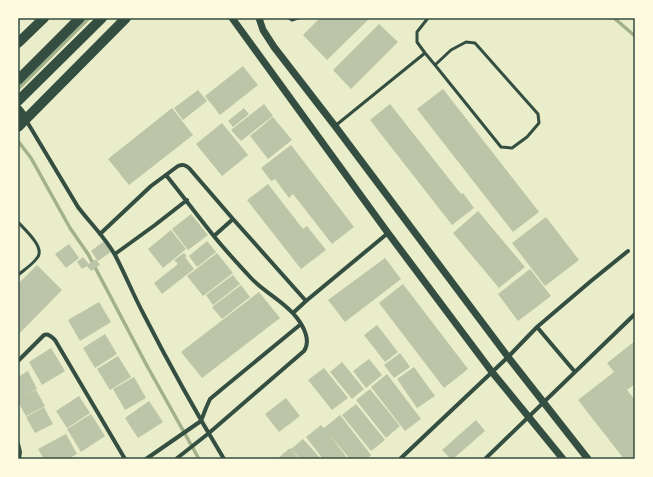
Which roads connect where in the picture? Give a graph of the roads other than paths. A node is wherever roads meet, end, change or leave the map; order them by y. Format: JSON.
{"nodes":[{"id":1,"x":44,"y":18,"type":"edge"},
{"id":2,"x":80,"y":18,"type":"edge"},
{"id":3,"x":102,"y":18,"type":"edge"},
{"id":4,"x":126,"y":18,"type":"edge"},
{"id":5,"x":232,"y":18,"type":"edge"},
{"id":6,"x":259,"y":18,"type":"edge"},
{"id":7,"x":289,"y":18,"type":"edge"},
{"id":8,"x":298,"y":18,"type":"edge"},
{"id":9,"x":428,"y":18,"type":"edge"},
{"id":10,"x":18,"y":43,"type":"edge"},
{"id":11,"x":425,"y":53,"type":"junction"},
{"id":12,"x":434,"y":65,"type":"junction"},
{"id":13,"x":18,"y":80,"type":"edge"},
{"id":14,"x":18,"y":101,"type":"edge"},
{"id":15,"x":18,"y":110,"type":"edge"},
{"id":16,"x":21,"y":124,"type":"edge"},
{"id":17,"x":335,"y":126,"type":"junction"},
{"id":18,"x":166,"y":175,"type":"junction"},
{"id":19,"x":187,"y":200,"type":"junction"},
{"id":20,"x":233,"y":219,"type":"junction"},
{"id":21,"x":18,"y":222,"type":"edge"},
{"id":22,"x":388,"y":233,"type":"junction"},
{"id":23,"x":100,"y":234,"type":"junction"},
{"id":24,"x":214,"y":236,"type":"junction"},
{"id":25,"x":628,"y":251,"type":"dead end"},
{"id":26,"x":115,"y":254,"type":"junction"},
{"id":27,"x":18,"y":275,"type":"edge"},
{"id":28,"x":306,"y":301,"type":"junction"},
{"id":29,"x":293,"y":313,"type":"junction"},
{"id":30,"x":635,"y":314,"type":"edge"},
{"id":31,"x":301,"y":324,"type":"junction"},
{"id":32,"x":537,"y":327,"type":"junction"},
{"id":33,"x":508,"y":357,"type":"junction"},
{"id":34,"x":18,"y":361,"type":"edge"},
{"id":35,"x":492,"y":372,"type":"junction"},
{"id":36,"x":575,"y":372,"type":"junction"},
{"id":37,"x":544,"y":403,"type":"junction"},
{"id":38,"x":529,"y":417,"type":"junction"},
{"id":39,"x":201,"y":421,"type":"junction"},
{"id":40,"x":209,"y":433,"type":"junction"},
{"id":41,"x":18,"y":444,"type":"edge"},
{"id":42,"x":19,"y":459,"type":"edge"},
{"id":43,"x":125,"y":459,"type":"edge"},
{"id":44,"x":146,"y":459,"type":"edge"},
{"id":45,"x":176,"y":459,"type":"edge"},
{"id":46,"x":224,"y":459,"type":"edge"},
{"id":47,"x":400,"y":459,"type":"edge"},
{"id":48,"x":485,"y":459,"type":"edge"},
{"id":49,"x":563,"y":459,"type":"edge"},
{"id":50,"x":588,"y":459,"type":"edge"}],
"edges":[{"from":1,"to":10,"type":"highway"},
{"from":2,"to":13,"type":"highway"},
{"from":3,"to":14,"type":"highway"},
{"from":4,"to":16,"type":"highway"},
{"from":5,"to":22,"type":"street"},
{"from":6,"to":17,"type":"street"},
{"from":7,"to":8,"type":"lane"},
{"from":9,"to":11,"type":"lane"},
{"from":11,"to":12,"type":"lane"},
{"from":11,"to":17,"type":"lane"},
{"from":12,"to":12,"type":"lane"},
{"from":15,"to":16,"type":"highway"},
{"from":16,"to":23,"type":"street"},
{"from":17,"to":33,"type":"street"},
{"from":18,"to":19,"type":"street"},
{"from":18,"to":20,"type":"street"},
{"from":18,"to":23,"type":"street"},
{"from":19,"to":24,"type":"street"},
{"from":19,"to":26,"type":"street"},
{"from":20,"to":24,"type":"street"},
{"from":20,"to":28,"type":"street"},
{"from":21,"to":27,"type":"lane"},
{"from":22,"to":28,"type":"street"},
{"from":22,"to":35,"type":"street"},
{"from":23,"to":26,"type":"street"},
{"from":24,"to":29,"type":"street"},
{"from":25,"to":32,"type":"street"},
{"from":26,"to":39,"type":"street"},
{"from":28,"to":29,"type":"street"},
{"from":29,"to":31,"type":"street"},
{"from":30,"to":36,"type":"street"},
{"from":31,"to":39,"type":"street"},
{"from":31,"to":40,"type":"street"},
{"from":32,"to":33,"type":"street"},
{"from":32,"to":36,"type":"street"},
{"from":33,"to":35,"type":"street"},
{"from":33,"to":37,"type":"street"},
{"from":34,"to":43,"type":"street"},
{"from":35,"to":38,"type":"street"},
{"from":35,"to":47,"type":"street"},
{"from":36,"to":37,"type":"street"},
{"from":37,"to":38,"type":"street"},
{"from":37,"to":50,"type":"street"},
{"from":38,"to":48,"type":"street"},
{"from":38,"to":49,"type":"street"},
{"from":39,"to":40,"type":"street"},
{"from":39,"to":44,"type":"street"},
{"from":40,"to":45,"type":"street"},
{"from":40,"to":46,"type":"street"},
{"from":41,"to":42,"type":"street"}]}
